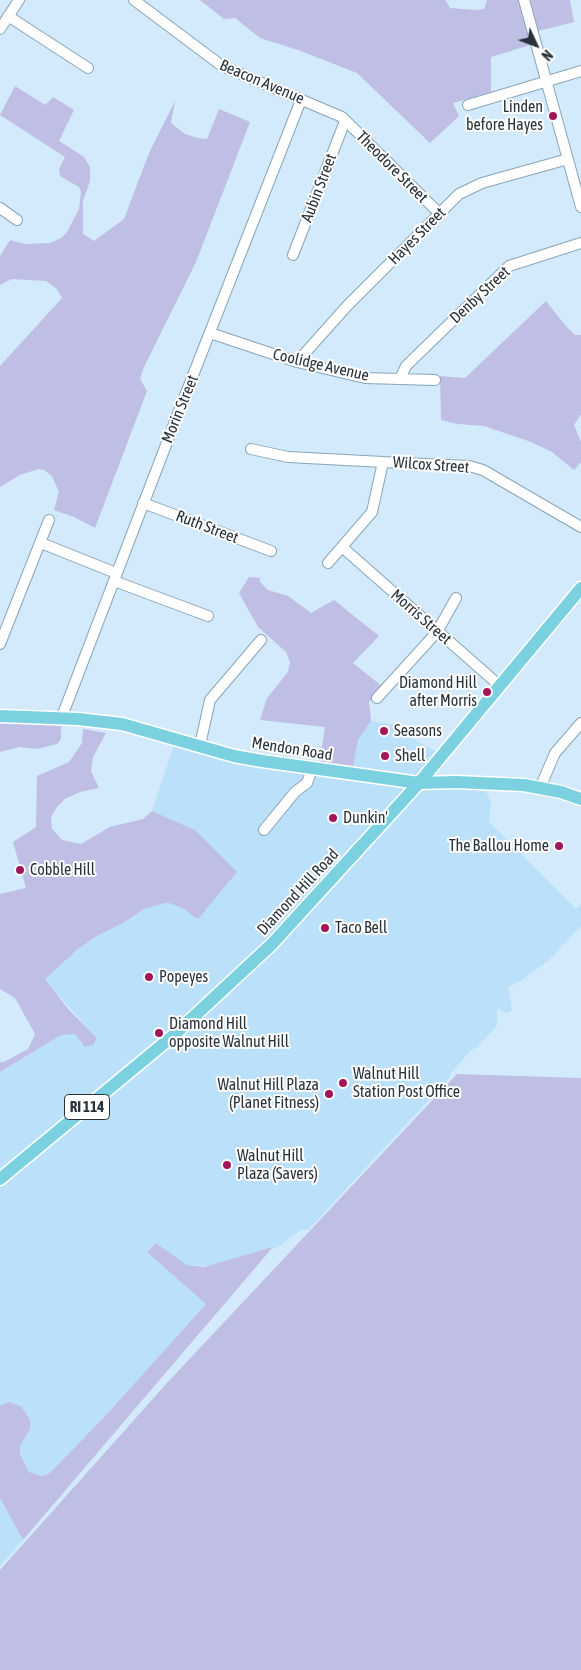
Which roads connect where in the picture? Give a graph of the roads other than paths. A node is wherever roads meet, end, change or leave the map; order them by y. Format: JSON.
{"nodes":[{"id":1,"x":19,"y":0,"type":"edge"},
{"id":2,"x":134,"y":0,"type":"edge"},
{"id":3,"x":524,"y":0,"type":"edge"},
{"id":4,"x":8,"y":16,"type":"junction"},
{"id":5,"x":0,"y":28,"type":"edge"},
{"id":6,"x":88,"y":68,"type":"dead end"},
{"id":7,"x":581,"y":71,"type":"edge"},
{"id":8,"x":546,"y":81,"type":"junction"},
{"id":9,"x":302,"y":100,"type":"junction"},
{"id":10,"x":468,"y":104,"type":"dead end"},
{"id":11,"x":345,"y":121,"type":"junction"},
{"id":12,"x":568,"y":159,"type":"junction"},
{"id":13,"x":581,"y":207,"type":"edge"},
{"id":14,"x":0,"y":208,"type":"edge"},
{"id":15,"x":439,"y":213,"type":"junction"},
{"id":16,"x":17,"y":220,"type":"dead end"},
{"id":17,"x":581,"y":243,"type":"edge"},
{"id":18,"x":293,"y":255,"type":"dead end"},
{"id":19,"x":210,"y":333,"type":"junction"},
{"id":20,"x":297,"y":362,"type":"junction"},
{"id":21,"x":400,"y":379,"type":"junction"},
{"id":22,"x":435,"y":380,"type":"dead end"},
{"id":23,"x":251,"y":449,"type":"dead end"},
{"id":24,"x":383,"y":462,"type":"junction"},
{"id":25,"x":144,"y":503,"type":"junction"},
{"id":26,"x":49,"y":520,"type":"dead end"},
{"id":27,"x":581,"y":526,"type":"edge"},
{"id":28,"x":41,"y":543,"type":"junction"},
{"id":29,"x":342,"y":547,"type":"junction"},
{"id":30,"x":271,"y":551,"type":"dead end"},
{"id":31,"x":328,"y":563,"type":"dead end"},
{"id":32,"x":115,"y":577,"type":"junction"},
{"id":33,"x":581,"y":588,"type":"edge"},
{"id":34,"x":456,"y":598,"type":"dead end"},
{"id":35,"x":208,"y":616,"type":"dead end"},
{"id":36,"x":437,"y":632,"type":"junction"},
{"id":37,"x":261,"y":640,"type":"dead end"},
{"id":38,"x":0,"y":644,"type":"edge"},
{"id":39,"x":500,"y":686,"type":"junction"},
{"id":40,"x":378,"y":698,"type":"dead end"},
{"id":41,"x":0,"y":716,"type":"edge"},
{"id":42,"x":61,"y":719,"type":"junction"},
{"id":43,"x":581,"y":724,"type":"edge"},
{"id":44,"x":200,"y":744,"type":"junction"},
{"id":45,"x":312,"y":769,"type":"junction"},
{"id":46,"x":419,"y":783,"type":"junction"},
{"id":47,"x":540,"y":788,"type":"junction"},
{"id":48,"x":581,"y":799,"type":"edge"},
{"id":49,"x":264,"y":830,"type":"dead end"},
{"id":50,"x":0,"y":1179,"type":"edge"}],
"edges":[{"from":1,"to":4,"type":"street"},
{"from":2,"to":9,"type":"street","name":"Beacon Avenue"},
{"from":3,"to":8,"type":"street"},
{"from":4,"to":5,"type":"street"},
{"from":4,"to":6,"type":"street"},
{"from":7,"to":8,"type":"street"},
{"from":8,"to":10,"type":"street"},
{"from":8,"to":12,"type":"street"},
{"from":9,"to":11,"type":"street","name":"Beacon Avenue"},
{"from":9,"to":19,"type":"street","name":"Morin Street"},
{"from":11,"to":15,"type":"street","name":"Theodore Street"},
{"from":11,"to":18,"type":"street","name":"Aubin Street"},
{"from":12,"to":13,"type":"street"},
{"from":12,"to":15,"type":"street","name":"Hayes Street"},
{"from":14,"to":16,"type":"street"},
{"from":15,"to":20,"type":"street","name":"Hayes Street"},
{"from":17,"to":21,"type":"street","name":"Denby Street"},
{"from":19,"to":20,"type":"street","name":"Coolidge Avenue"},
{"from":19,"to":25,"type":"street","name":"Morin Street"},
{"from":20,"to":21,"type":"street","name":"Coolidge Avenue"},
{"from":21,"to":22,"type":"street","name":"Coolidge Avenue"},
{"from":23,"to":24,"type":"street"},
{"from":24,"to":27,"type":"street","name":"Wilcox Street"},
{"from":24,"to":29,"type":"street","name":"Wilcox Street"},
{"from":25,"to":30,"type":"street","name":"Ruth Street"},
{"from":25,"to":32,"type":"street","name":"Morin Street"},
{"from":26,"to":28,"type":"street"},
{"from":28,"to":32,"type":"street"},
{"from":28,"to":38,"type":"street"},
{"from":29,"to":31,"type":"street","name":"Wilcox Street"},
{"from":29,"to":36,"type":"street","name":"Morris Street"},
{"from":32,"to":35,"type":"street"},
{"from":32,"to":42,"type":"street","name":"Morin Street"},
{"from":33,"to":39,"type":"main road","name":"Diamond Hill Road","number":"RI 114"},
{"from":34,"to":36,"type":"street"},
{"from":36,"to":39,"type":"street","name":"Morris Street"},
{"from":36,"to":40,"type":"street"},
{"from":37,"to":44,"type":"street"},
{"from":39,"to":46,"type":"main road","name":"Diamond Hill Road","number":"RI 114"},
{"from":41,"to":42,"type":"main road","name":"Mendon Road"},
{"from":42,"to":44,"type":"main road","name":"Mendon Road"},
{"from":43,"to":47,"type":"street"},
{"from":44,"to":45,"type":"main road","name":"Mendon Road"},
{"from":45,"to":46,"type":"main road","name":"Mendon Road"},
{"from":45,"to":49,"type":"street"},
{"from":46,"to":47,"type":"main road","name":"Mendon Road"},
{"from":46,"to":50,"type":"main road","name":"Diamond Hill Road","number":"RI 114"},
{"from":47,"to":48,"type":"main road","name":"Mendon Road"}]}
